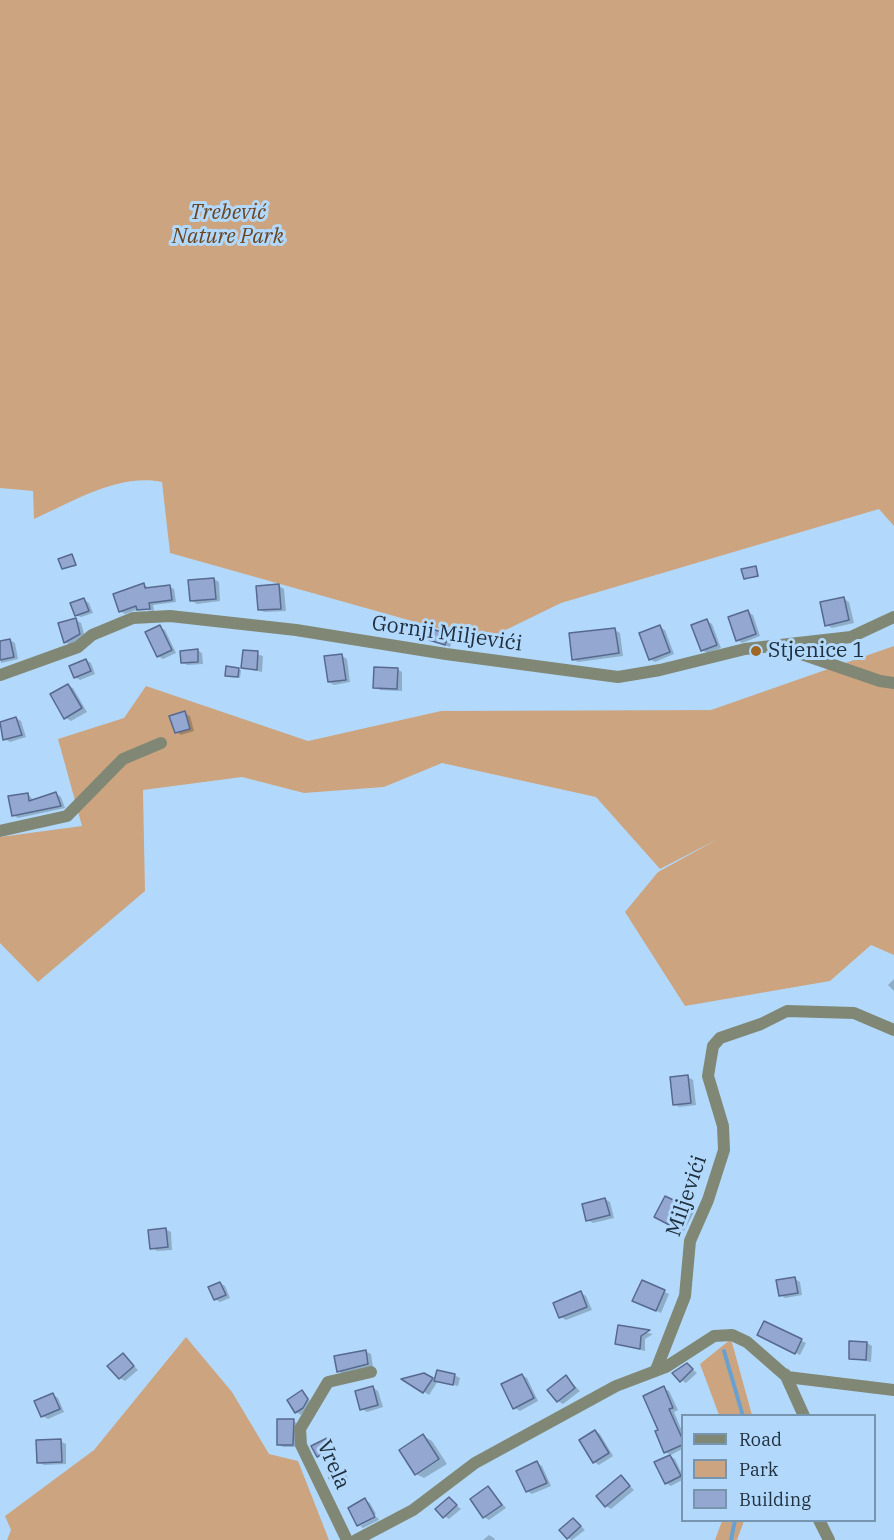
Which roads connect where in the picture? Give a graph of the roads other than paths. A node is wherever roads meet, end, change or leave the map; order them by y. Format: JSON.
{"nodes":[{"id":1,"x":894,"y":617,"type":"edge"},
{"id":2,"x":777,"y":646,"type":"junction"},
{"id":3,"x":0,"y":675,"type":"edge"},
{"id":4,"x":894,"y":683,"type":"edge"},
{"id":5,"x":161,"y":743,"type":"dead end"},
{"id":6,"x":0,"y":831,"type":"edge"},
{"id":7,"x":894,"y":1030,"type":"edge"},
{"id":8,"x":656,"y":1370,"type":"junction"},
{"id":9,"x":371,"y":1372,"type":"dead end"},
{"id":10,"x":785,"y":1374,"type":"junction"},
{"id":11,"x":894,"y":1390,"type":"edge"},
{"id":12,"x":803,"y":1414,"type":"edge"},
{"id":13,"x":820,"y":1522,"type":"edge"},
{"id":14,"x":347,"y":1540,"type":"edge"},
{"id":15,"x":356,"y":1540,"type":"edge"},
{"id":16,"x":829,"y":1540,"type":"edge"}],
"edges":[{"from":1,"to":2,"type":"street","name":"Gornji Miljevići"},
{"from":2,"to":3,"type":"street","name":"Gornji Miljevići"},
{"from":2,"to":4,"type":"street"},
{"from":5,"to":6,"type":"street"},
{"from":7,"to":8,"type":"street","name":"Miljevići"},
{"from":8,"to":10,"type":"street"},
{"from":8,"to":15,"type":"street"},
{"from":9,"to":14,"type":"street","name":"Vrela"},
{"from":10,"to":11,"type":"street"},
{"from":10,"to":12,"type":"street"},
{"from":13,"to":16,"type":"street"}]}
